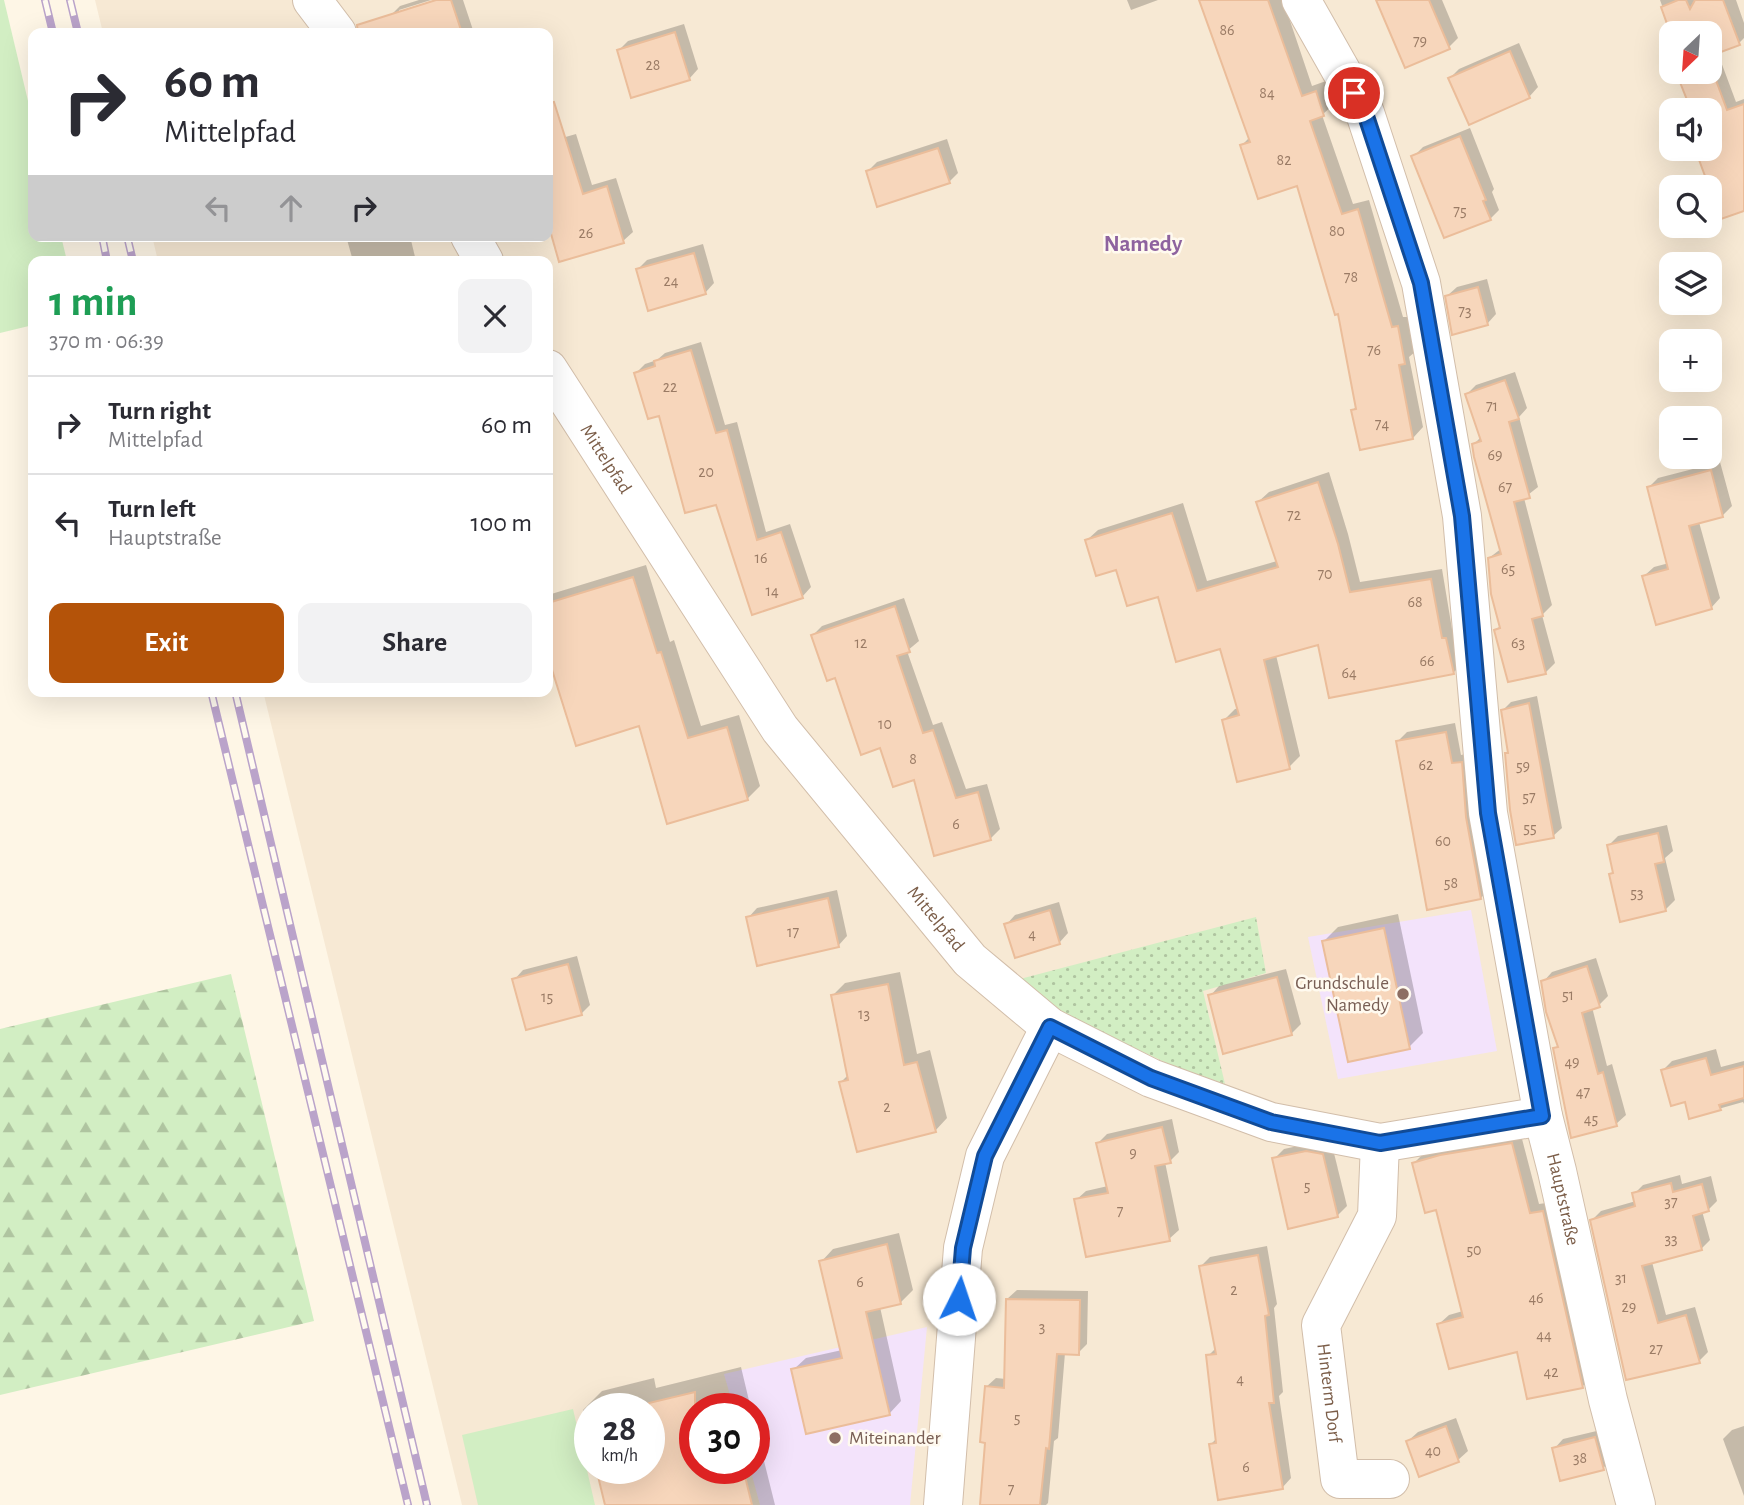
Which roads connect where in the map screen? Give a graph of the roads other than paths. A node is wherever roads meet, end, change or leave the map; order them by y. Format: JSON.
{"nodes":[{"id":1,"x":312,"y":0,"type":"edge"},
{"id":2,"x":1301,"y":0,"type":"edge"},
{"id":3,"x":333,"y":28,"type":"edge"},
{"id":4,"x":553,"y":377,"type":"edge"},
{"id":5,"x":1050,"y":1027,"type":"junction"},
{"id":6,"x":1542,"y":1116,"type":"junction"},
{"id":7,"x":1380,"y":1143,"type":"junction"},
{"id":8,"x":1391,"y":1479,"type":"dead end"},
{"id":9,"x":943,"y":1505,"type":"edge"},
{"id":10,"x":1636,"y":1505,"type":"edge"}],
"edges":[{"from":1,"to":3,"type":"street"},
{"from":2,"to":6,"type":"street","name":"Hauptstraße"},
{"from":4,"to":5,"type":"street","name":"Mittelpfad"},
{"from":5,"to":7,"type":"street","name":"Mittelpfad"},
{"from":5,"to":9,"type":"street"},
{"from":6,"to":7,"type":"street","name":"Mittelpfad"},
{"from":6,"to":10,"type":"street","name":"Hauptstraße"},
{"from":7,"to":8,"type":"street","name":"Hinterm Dorf"}]}
